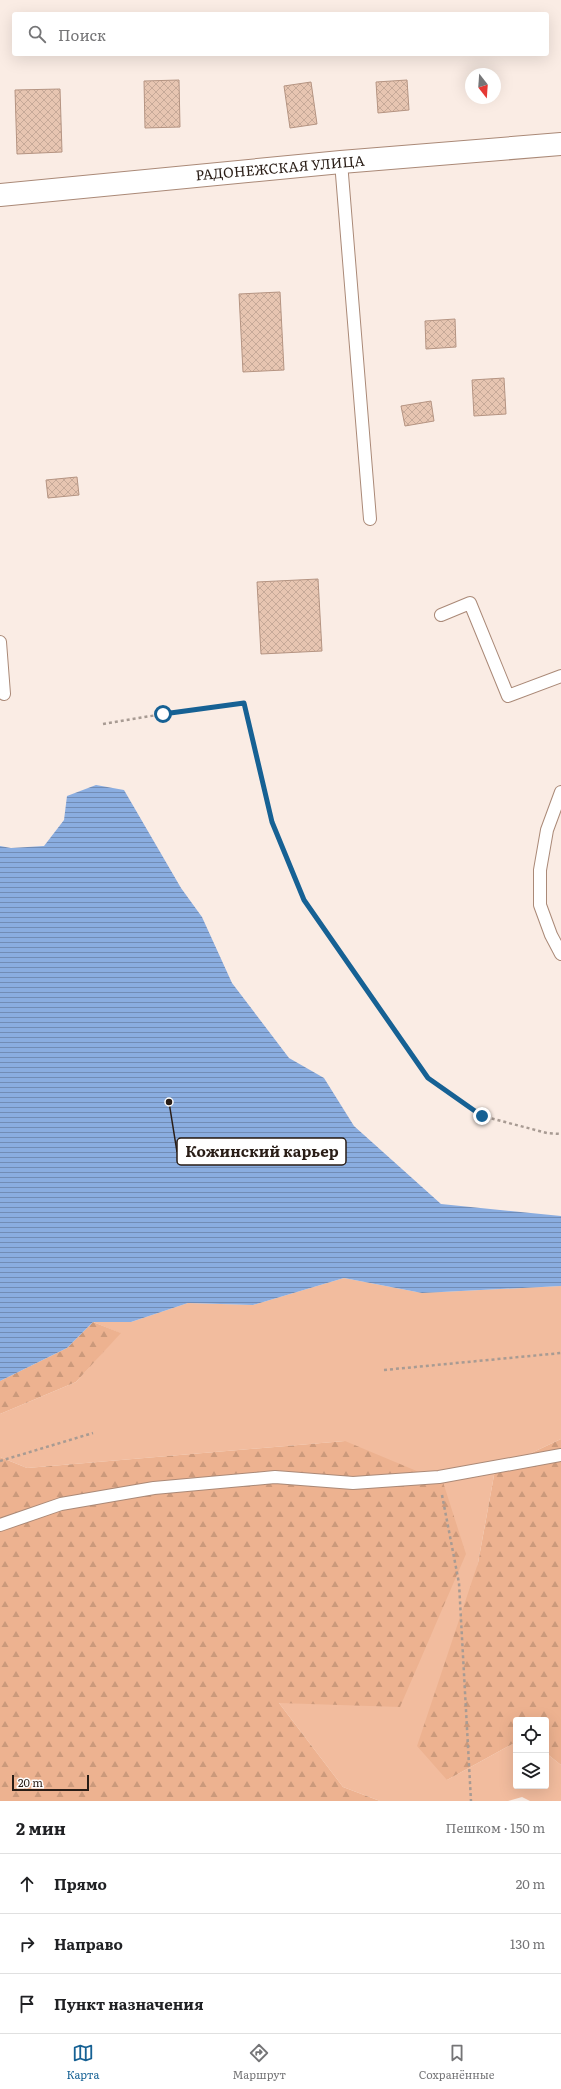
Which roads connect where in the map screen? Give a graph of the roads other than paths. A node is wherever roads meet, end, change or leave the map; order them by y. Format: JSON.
{"nodes":[{"id":1,"x":561,"y":144,"type":"edge"},
{"id":2,"x":341,"y":162,"type":"junction"},
{"id":3,"x":0,"y":195,"type":"edge"},
{"id":4,"x":370,"y":519,"type":"dead end"},
{"id":5,"x":441,"y":615,"type":"dead end"},
{"id":6,"x":0,"y":642,"type":"edge"},
{"id":7,"x":561,"y":676,"type":"edge"},
{"id":8,"x":4,"y":694,"type":"dead end"},
{"id":9,"x":561,"y":792,"type":"edge"},
{"id":10,"x":561,"y":954,"type":"edge"},
{"id":11,"x":561,"y":1455,"type":"edge"},
{"id":12,"x":0,"y":1525,"type":"edge"}],
"edges":[{"from":1,"to":2,"type":"street","name":"РАДОНЕЖСКАЯ УЛИЦА"},
{"from":2,"to":3,"type":"street","name":"РАДОНЕЖСКАЯ УЛИЦА"},
{"from":2,"to":4,"type":"lane"},
{"from":5,"to":7,"type":"lane"},
{"from":6,"to":8,"type":"lane"},
{"from":9,"to":10,"type":"lane"},
{"from":11,"to":12,"type":"lane"}]}
